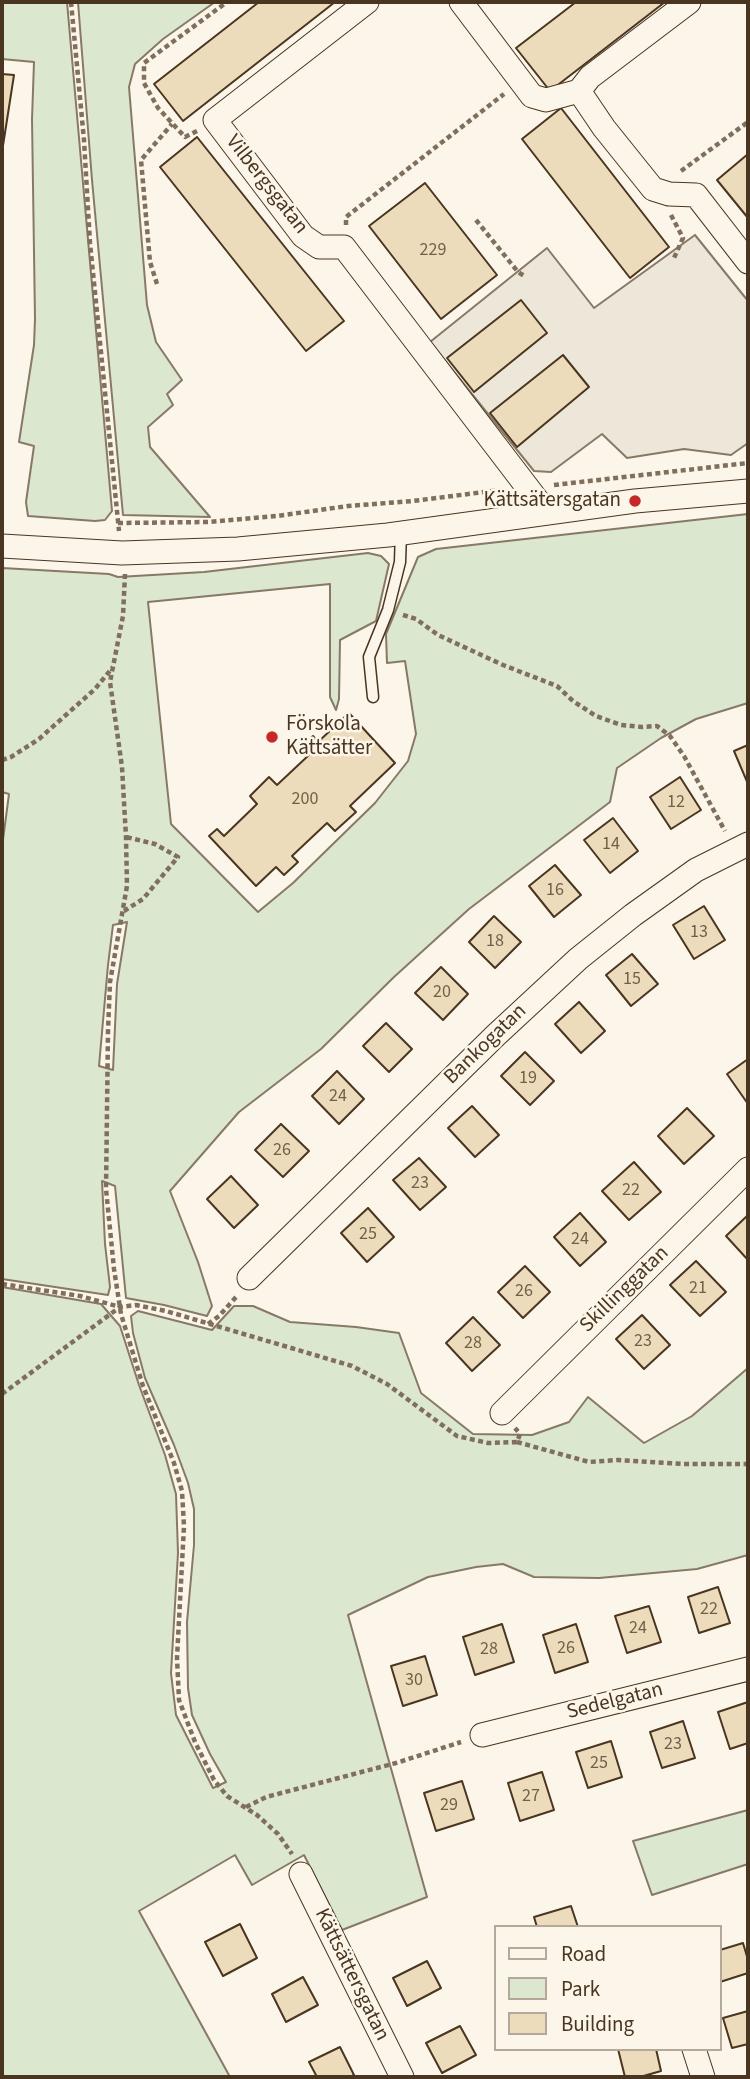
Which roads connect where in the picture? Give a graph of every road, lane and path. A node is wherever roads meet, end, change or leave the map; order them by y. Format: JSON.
{"nodes":[{"id":1,"x":71,"y":2,"type":"edge"},
{"id":2,"x":227,"y":2,"type":"edge"},
{"id":3,"x":367,"y":2,"type":"edge"},
{"id":4,"x":461,"y":2,"type":"edge"},
{"id":5,"x":689,"y":2,"type":"edge"},
{"id":6,"x":520,"y":80,"type":"junction"},
{"id":7,"x":579,"y":91,"type":"junction"},
{"id":8,"x":215,"y":120,"type":"junction"},
{"id":9,"x":748,"y":122,"type":"edge"},
{"id":10,"x":172,"y":124,"type":"junction"},
{"id":11,"x":653,"y":188,"type":"junction"},
{"id":12,"x":696,"y":195,"type":"junction"},
{"id":13,"x":476,"y":220,"type":"dead end"},
{"id":14,"x":344,"y":247,"type":"junction"},
{"id":15,"x":674,"y":258,"type":"dead end"},
{"id":16,"x":748,"y":262,"type":"edge"},
{"id":17,"x":526,"y":277,"type":"dead end"},
{"id":18,"x":157,"y":284,"type":"dead end"},
{"id":19,"x":748,"y":463,"type":"edge"},
{"id":20,"x":529,"y":488,"type":"junction"},
{"id":21,"x":748,"y":491,"type":"edge"},
{"id":22,"x":547,"y":513,"type":"junction"},
{"id":23,"x":401,"y":532,"type":"junction"},
{"id":24,"x":2,"y":546,"type":"edge"},
{"id":25,"x":125,"y":575,"type":"dead end"},
{"id":26,"x":388,"y":610,"type":"junction"},
{"id":27,"x":113,"y":667,"type":"junction"},
{"id":28,"x":373,"y":697,"type":"dead end"},
{"id":29,"x":2,"y":760,"type":"edge"},
{"id":30,"x":127,"y":837,"type":"junction"},
{"id":31,"x":742,"y":847,"type":"edge"},
{"id":32,"x":124,"y":911,"type":"junction"},
{"id":33,"x":748,"y":1169,"type":"edge"},
{"id":34,"x":249,"y":1278,"type":"joint"},
{"id":35,"x":2,"y":1284,"type":"edge"},
{"id":36,"x":120,"y":1307,"type":"junction"},
{"id":37,"x":208,"y":1324,"type":"junction"},
{"id":38,"x":2,"y":1394,"type":"edge"},
{"id":39,"x":502,"y":1413,"type":"joint"},
{"id":40,"x":517,"y":1442,"type":"junction"},
{"id":41,"x":748,"y":1464,"type":"edge"},
{"id":42,"x":748,"y":1669,"type":"edge"},
{"id":43,"x":482,"y":1735,"type":"joint"},
{"id":44,"x":245,"y":1808,"type":"junction"},
{"id":45,"x":300,"y":1874,"type":"joint"},
{"id":46,"x":695,"y":2051,"type":"edge"},
{"id":47,"x":402,"y":2077,"type":"edge"},
{"id":48,"x":703,"y":2077,"type":"edge"}],
"edges":[{"from":1,"to":20,"type":"path"},
{"from":2,"to":10,"type":"path"},
{"from":3,"to":8,"type":"street","name":"Vilbergsgatan"},
{"from":4,"to":6,"type":"street"},
{"from":5,"to":7,"type":"street"},
{"from":6,"to":7,"type":"street"},
{"from":6,"to":14,"type":"path"},
{"from":7,"to":11,"type":"street"},
{"from":8,"to":10,"type":"path"},
{"from":8,"to":14,"type":"street","name":"Vilbergsgatan"},
{"from":9,"to":12,"type":"path"},
{"from":10,"to":18,"type":"path"},
{"from":11,"to":12,"type":"street"},
{"from":11,"to":15,"type":"path"},
{"from":12,"to":16,"type":"street"},
{"from":13,"to":17,"type":"path"},
{"from":14,"to":20,"type":"street"},
{"from":19,"to":20,"type":"path"},
{"from":20,"to":22,"type":"street"},
{"from":21,"to":22,"type":"street"},
{"from":22,"to":23,"type":"street"},
{"from":23,"to":24,"type":"street"},
{"from":23,"to":26,"type":"lane"},
{"from":25,"to":27,"type":"path"},
{"from":26,"to":28,"type":"lane"},
{"from":26,"to":31,"type":"path"},
{"from":27,"to":29,"type":"path"},
{"from":27,"to":30,"type":"path"},
{"from":30,"to":32,"type":"path"},
{"from":30,"to":32,"type":"path"},
{"from":31,"to":34,"type":"street","name":"Bankogatan"},
{"from":32,"to":36,"type":"path"},
{"from":33,"to":39,"type":"street","name":"Skillinggatan"},
{"from":34,"to":37,"type":"path"},
{"from":35,"to":36,"type":"path"},
{"from":36,"to":37,"type":"path"},
{"from":36,"to":38,"type":"path"},
{"from":36,"to":44,"type":"path"},
{"from":37,"to":40,"type":"path"},
{"from":39,"to":40,"type":"path"},
{"from":40,"to":41,"type":"path"},
{"from":42,"to":43,"type":"street","name":"Sedelgatan"},
{"from":43,"to":44,"type":"path"},
{"from":44,"to":45,"type":"path"},
{"from":45,"to":47,"type":"street","name":"Kättsättersgatan"},
{"from":46,"to":48,"type":"street"}]}
